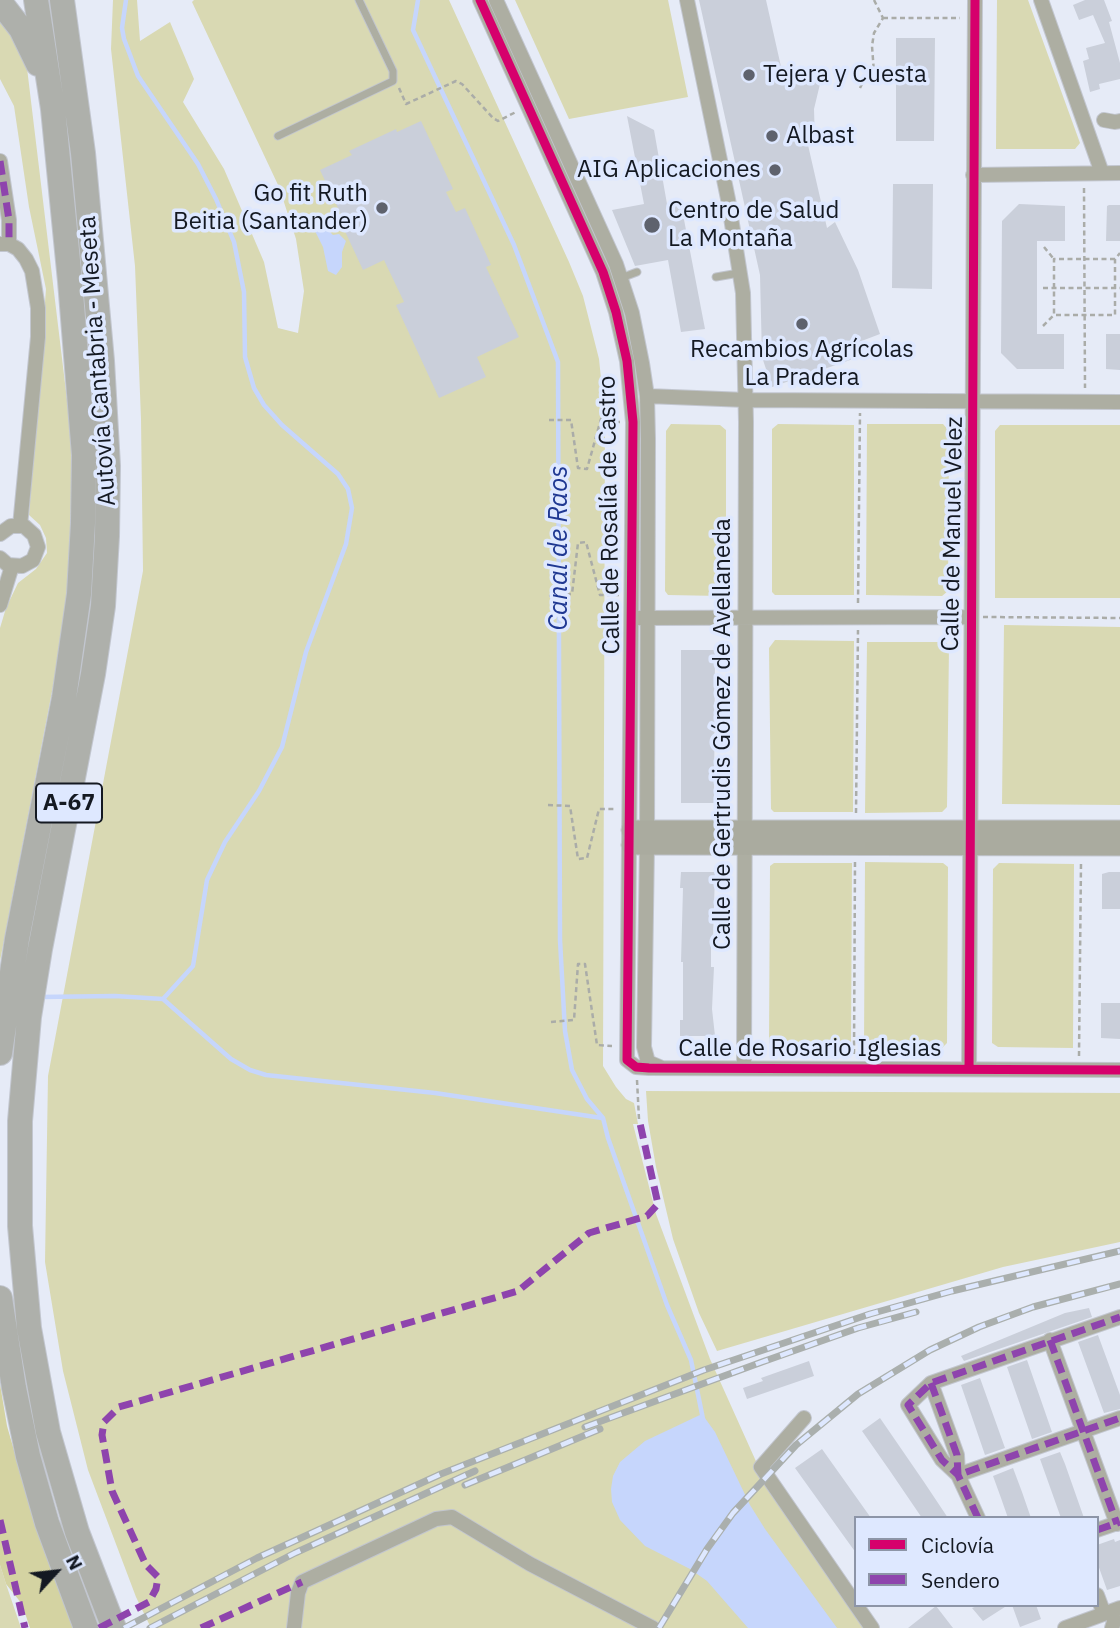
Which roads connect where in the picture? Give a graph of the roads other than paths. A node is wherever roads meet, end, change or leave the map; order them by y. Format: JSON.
{"nodes":[{"id":1,"x":36,"y":0,"type":"edge"},
{"id":2,"x":62,"y":0,"type":"edge"},
{"id":3,"x":72,"y":0,"type":"edge"},
{"id":4,"x":359,"y":0,"type":"edge"},
{"id":5,"x":480,"y":0,"type":"edge"},
{"id":6,"x":496,"y":0,"type":"edge"},
{"id":7,"x":687,"y":0,"type":"edge"},
{"id":8,"x":975,"y":0,"type":"edge"},
{"id":9,"x":1041,"y":0,"type":"edge"},
{"id":10,"x":0,"y":2,"type":"edge"},
{"id":11,"x":70,"y":51,"type":"junction"},
{"id":12,"x":1104,"y":120,"type":"dead end"},
{"id":13,"x":1120,"y":121,"type":"edge"},
{"id":14,"x":278,"y":136,"type":"dead end"},
{"id":15,"x":57,"y":142,"type":"junction"},
{"id":16,"x":0,"y":162,"type":"edge"},
{"id":17,"x":1102,"y":173,"type":"junction"},
{"id":18,"x":1120,"y":173,"type":"edge"},
{"id":19,"x":973,"y":175,"type":"junction"},
{"id":20,"x":4,"y":244,"type":"edge"},
{"id":21,"x":637,"y":272,"type":"dead end"},
{"id":22,"x":740,"y":273,"type":"junction"},
{"id":23,"x":716,"y":277,"type":"dead end"},
{"id":24,"x":621,"y":278,"type":"junction"},
{"id":25,"x":646,"y":396,"type":"junction"},
{"id":26,"x":746,"y":400,"type":"junction"},
{"id":27,"x":974,"y":401,"type":"junction"},
{"id":28,"x":1120,"y":402,"type":"edge"},
{"id":29,"x":20,"y":526,"type":"junction"},
{"id":30,"x":0,"y":534,"type":"edge"},
{"id":31,"x":6,"y":562,"type":"edge"},
{"id":32,"x":0,"y":605,"type":"edge"},
{"id":33,"x":970,"y":617,"type":"junction"},
{"id":34,"x":639,"y":618,"type":"junction"},
{"id":35,"x":746,"y":618,"type":"junction"},
{"id":36,"x":1120,"y":830,"type":"edge"},
{"id":37,"x":639,"y":837,"type":"junction"},
{"id":38,"x":746,"y":837,"type":"junction"},
{"id":39,"x":971,"y":838,"type":"junction"},
{"id":40,"x":1120,"y":846,"type":"edge"},
{"id":41,"x":0,"y":1053,"type":"edge"},
{"id":42,"x":632,"y":1063,"type":"joint"},
{"id":43,"x":662,"y":1068,"type":"junction"},
{"id":44,"x":744,"y":1068,"type":"junction"},
{"id":45,"x":969,"y":1069,"type":"junction"},
{"id":46,"x":1120,"y":1070,"type":"edge"},
{"id":47,"x":0,"y":1298,"type":"edge"},
{"id":48,"x":1120,"y":1317,"type":"edge"},
{"id":49,"x":1050,"y":1340,"type":"junction"},
{"id":50,"x":931,"y":1382,"type":"junction"},
{"id":51,"x":804,"y":1418,"type":"dead end"},
{"id":52,"x":1120,"y":1418,"type":"edge"},
{"id":53,"x":1082,"y":1431,"type":"junction"},
{"id":54,"x":958,"y":1475,"type":"junction"},
{"id":55,"x":977,"y":1516,"type":"edge"},
{"id":56,"x":1118,"y":1523,"type":"edge"},
{"id":57,"x":1099,"y":1529,"type":"edge"},
{"id":58,"x":1099,"y":1597,"type":"edge"},
{"id":59,"x":854,"y":1602,"type":"edge"},
{"id":60,"x":857,"y":1607,"type":"edge"},
{"id":61,"x":1114,"y":1610,"type":"edge"},
{"id":62,"x":82,"y":1618,"type":"edge"},
{"id":63,"x":114,"y":1628,"type":"edge"},
{"id":64,"x":295,"y":1628,"type":"edge"},
{"id":65,"x":653,"y":1628,"type":"edge"},
{"id":66,"x":872,"y":1628,"type":"edge"},
{"id":67,"x":1067,"y":1628,"type":"edge"},
{"id":68,"x":1112,"y":1628,"type":"edge"}],
"edges":[{"from":1,"to":15,"type":"highway","name":"Autovía Cantabria - Meseta","number":"A-67"},
{"from":2,"to":11,"type":"highway","name":"Autovía Cantabria - Meseta","number":"A-67"},
{"from":3,"to":11,"type":"highway"},
{"from":4,"to":14,"type":"lane"},
{"from":5,"to":34,"type":"street","name":"Calle de Rosalía de Castro"},
{"from":6,"to":24,"type":"street","name":"Calle de Rosalía de Castro"},
{"from":7,"to":22,"type":"street","name":"Calle de Gertrudis Gómez de Avellaneda"},
{"from":8,"to":19,"type":"street","name":"Calle de Manuel Velez"},
{"from":9,"to":17,"type":"street"},
{"from":10,"to":15,"type":"highway"},
{"from":11,"to":63,"type":"highway","name":"Autovía Cantabria - Meseta","number":"A-67"},
{"from":12,"to":13,"type":"street"},
{"from":15,"to":41,"type":"highway","name":"Autovía Cantabria - Meseta","number":"A-67"},
{"from":16,"to":20,"type":"street"},
{"from":17,"to":18,"type":"street"},
{"from":17,"to":19,"type":"street"},
{"from":19,"to":27,"type":"street","name":"Calle de Manuel Velez"},
{"from":20,"to":29,"type":"street"},
{"from":21,"to":24,"type":"lane"},
{"from":22,"to":23,"type":"lane"},
{"from":22,"to":26,"type":"street","name":"Calle de Gertrudis Gómez de Avellaneda"},
{"from":24,"to":25,"type":"street","name":"Calle de Rosalía de Castro"},
{"from":25,"to":26,"type":"street"},
{"from":25,"to":34,"type":"street","name":"Calle de Rosalía de Castro"},
{"from":26,"to":27,"type":"street"},
{"from":26,"to":35,"type":"street","name":"Calle de Gertrudis Gómez de Avellaneda"},
{"from":27,"to":28,"type":"street"},
{"from":27,"to":33,"type":"street","name":"Calle de Manuel Velez"},
{"from":29,"to":30,"type":"street"},
{"from":29,"to":31,"type":"street"},
{"from":31,"to":32,"type":"street"},
{"from":33,"to":35,"type":"street"},
{"from":33,"to":39,"type":"street","name":"Calle de Manuel Velez"},
{"from":34,"to":35,"type":"street"},
{"from":34,"to":37,"type":"street","name":"Calle de Rosalía de Castro"},
{"from":35,"to":38,"type":"street","name":"Calle de Gertrudis Gómez de Avellaneda"},
{"from":36,"to":39,"type":"main road"},
{"from":37,"to":38,"type":"main road"},
{"from":37,"to":42,"type":"street","name":"Calle de Rosalía de Castro"},
{"from":37,"to":43,"type":"street","name":"Calle de Rosalía de Castro"},
{"from":38,"to":39,"type":"main road"},
{"from":38,"to":39,"type":"main road"},
{"from":38,"to":44,"type":"street","name":"Calle de Gertrudis Gómez de Avellaneda"},
{"from":39,"to":40,"type":"main road"},
{"from":39,"to":45,"type":"street","name":"Calle de Manuel Velez"},
{"from":42,"to":43,"type":"street","name":"Calle de Rosario Iglesias"},
{"from":43,"to":44,"type":"street","name":"Calle de Rosario Iglesias"},
{"from":44,"to":45,"type":"street","name":"Calle de Rosario Iglesias"},
{"from":45,"to":46,"type":"street","name":"Calle de Rosario Iglesias"},
{"from":47,"to":62,"type":"highway"},
{"from":48,"to":49,"type":"street"},
{"from":49,"to":50,"type":"street"},
{"from":49,"to":53,"type":"street"},
{"from":50,"to":54,"type":"street"},
{"from":50,"to":54,"type":"street"},
{"from":51,"to":59,"type":"street"},
{"from":52,"to":53,"type":"street"},
{"from":53,"to":54,"type":"street"},
{"from":53,"to":56,"type":"street"},
{"from":54,"to":55,"type":"street"},
{"from":56,"to":57,"type":"street"},
{"from":58,"to":61,"type":"street"},
{"from":60,"to":66,"type":"street"},
{"from":61,"to":67,"type":"street"},
{"from":61,"to":68,"type":"street"},
{"from":64,"to":65,"type":"street"}]}
